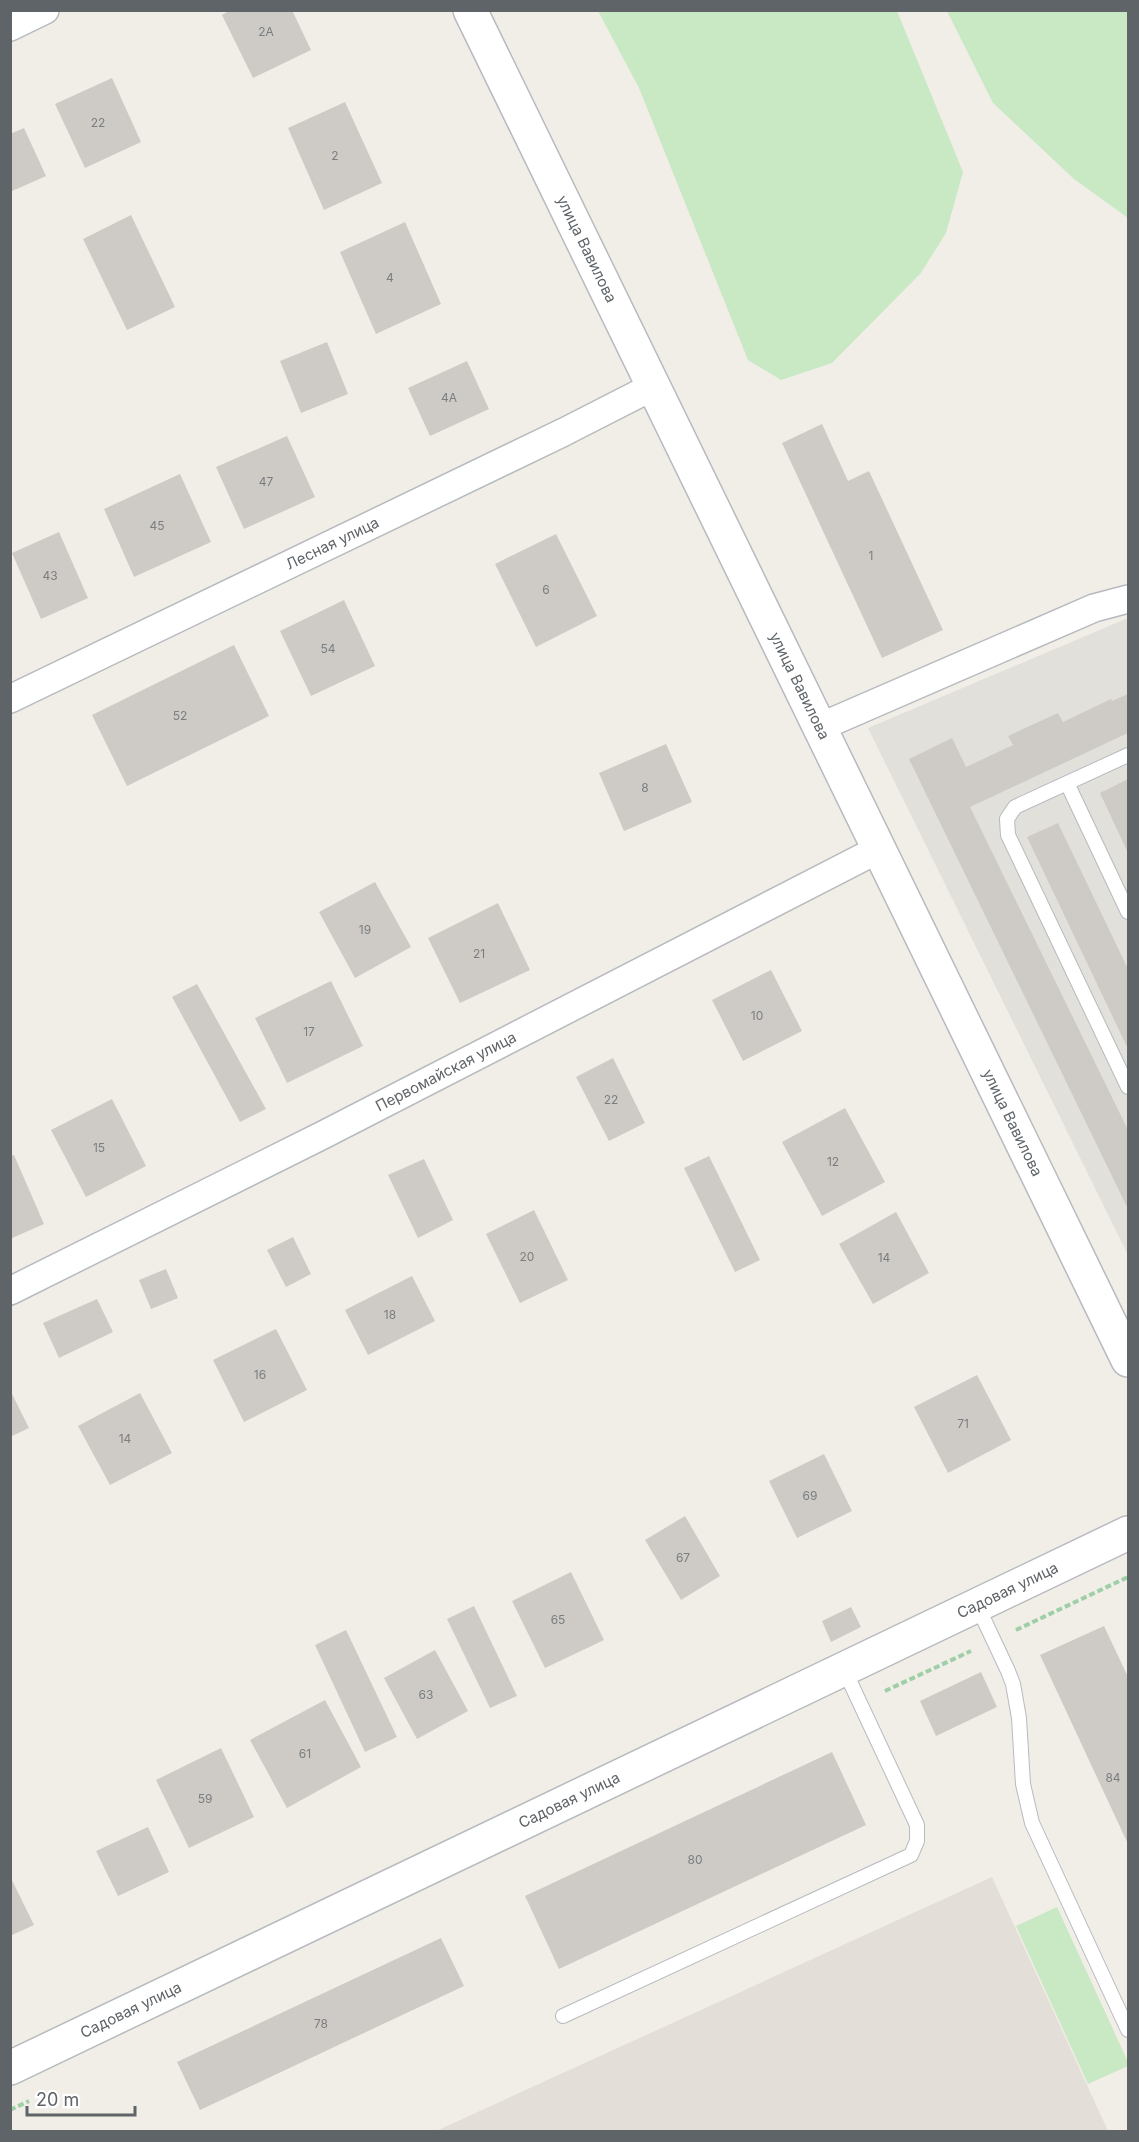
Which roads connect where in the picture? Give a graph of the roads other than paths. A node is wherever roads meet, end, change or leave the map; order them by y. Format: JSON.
{"nodes":[{"id":1,"x":45,"y":10,"type":"edge"},
{"id":2,"x":470,"y":10,"type":"edge"},
{"id":3,"x":10,"y":27,"type":"edge"},
{"id":4,"x":654,"y":386,"type":"junction"},
{"id":5,"x":1128,"y":599,"type":"edge"},
{"id":6,"x":10,"y":699,"type":"edge"},
{"id":7,"x":820,"y":728,"type":"junction"},
{"id":8,"x":1128,"y":755,"type":"edge"},
{"id":9,"x":1067,"y":783,"type":"junction"},
{"id":10,"x":879,"y":849,"type":"junction"},
{"id":11,"x":1128,"y":912,"type":"edge"},
{"id":12,"x":1128,"y":1087,"type":"edge"},
{"id":13,"x":10,"y":1291,"type":"edge"},
{"id":14,"x":1128,"y":1360,"type":"edge"},
{"id":15,"x":1128,"y":1533,"type":"edge"},
{"id":16,"x":978,"y":1605,"type":"junction"},
{"id":17,"x":844,"y":1669,"type":"junction"},
{"id":18,"x":564,"y":2016,"type":"dead end"},
{"id":19,"x":1128,"y":2030,"type":"edge"},
{"id":20,"x":10,"y":2068,"type":"edge"}],
"edges":[{"from":1,"to":3,"type":"street"},
{"from":2,"to":4,"type":"street","name":"улица Вавилова"},
{"from":4,"to":6,"type":"street","name":"Лесная улица"},
{"from":4,"to":7,"type":"street","name":"улица Вавилова"},
{"from":5,"to":7,"type":"street"},
{"from":7,"to":10,"type":"street","name":"улица Вавилова"},
{"from":8,"to":9,"type":"lane"},
{"from":9,"to":11,"type":"lane"},
{"from":9,"to":12,"type":"lane"},
{"from":10,"to":13,"type":"street","name":"Первомайская улица"},
{"from":10,"to":14,"type":"street","name":"улица Вавилова"},
{"from":15,"to":16,"type":"street","name":"Садовая улица"},
{"from":16,"to":17,"type":"street","name":"Садовая улица"},
{"from":16,"to":19,"type":"lane"},
{"from":17,"to":18,"type":"lane"},
{"from":17,"to":20,"type":"street","name":"Садовая улица"}]}
